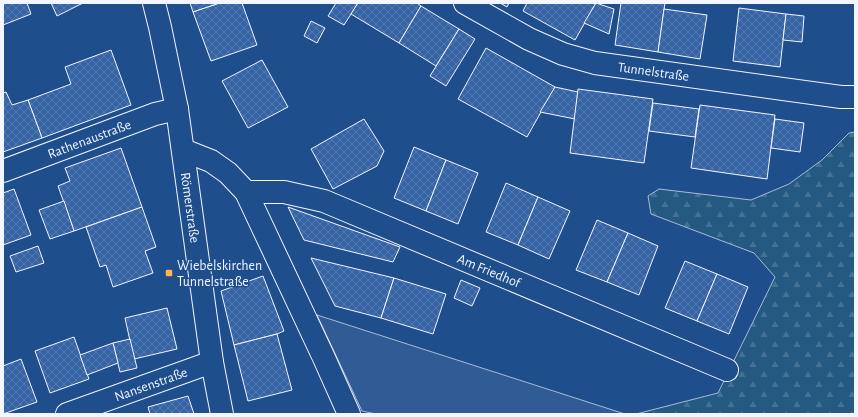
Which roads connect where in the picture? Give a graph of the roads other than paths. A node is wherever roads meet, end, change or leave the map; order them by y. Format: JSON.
{"nodes":[{"id":1,"x":154,"y":3,"type":"edge"},
{"id":2,"x":465,"y":3,"type":"edge"},
{"id":3,"x":855,"y":97,"type":"edge"},
{"id":4,"x":177,"y":109,"type":"junction"},
{"id":5,"x":183,"y":150,"type":"junction"},
{"id":6,"x":3,"y":171,"type":"edge"},
{"id":7,"x":246,"y":192,"type":"junction"},
{"id":8,"x":212,"y":362,"type":"junction"},
{"id":9,"x":727,"y":370,"type":"dead end"},
{"id":10,"x":67,"y":414,"type":"edge"},
{"id":11,"x":222,"y":414,"type":"edge"},
{"id":12,"x":349,"y":414,"type":"edge"}],
"edges":[{"from":1,"to":4,"type":"street","name":"Römerstraße"},
{"from":2,"to":3,"type":"street","name":"Tunnelstraße"},
{"from":4,"to":5,"type":"street","name":"Römerstraße"},
{"from":4,"to":6,"type":"street","name":"Rathenaustraße"},
{"from":5,"to":7,"type":"street"},
{"from":5,"to":8,"type":"street","name":"Römerstraße"},
{"from":7,"to":9,"type":"street","name":"Am Friedhof"},
{"from":7,"to":12,"type":"street"},
{"from":8,"to":10,"type":"street","name":"Nansenstraße"},
{"from":8,"to":11,"type":"street","name":"Römerstraße"}]}
